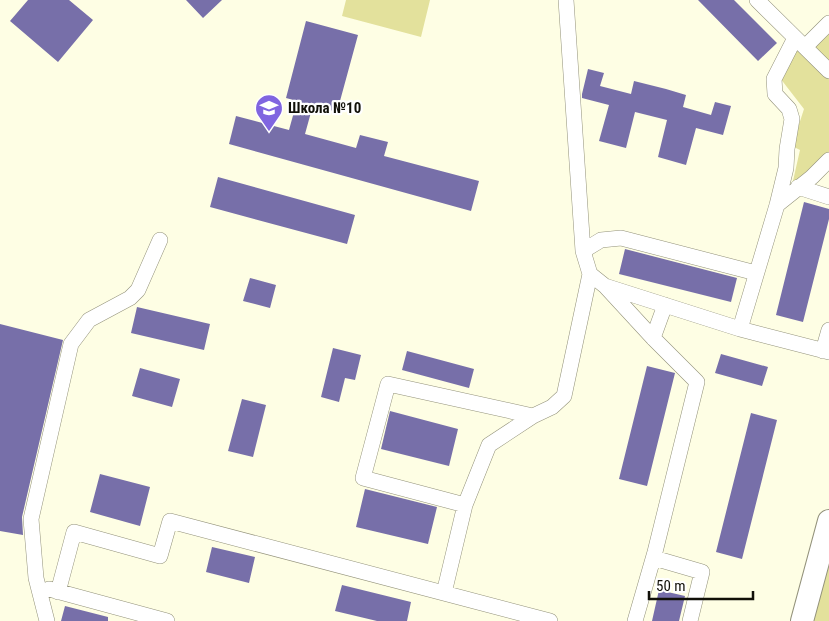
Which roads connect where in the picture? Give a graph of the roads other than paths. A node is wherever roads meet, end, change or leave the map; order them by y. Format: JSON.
{"nodes":[{"id":1,"x":566,"y":0,"type":"edge"},
{"id":2,"x":759,"y":1,"type":"edge"},
{"id":3,"x":829,"y":23,"type":"edge"},
{"id":4,"x":800,"y":43,"type":"junction"},
{"id":5,"x":829,"y":71,"type":"edge"},
{"id":6,"x":829,"y":160,"type":"edge"},
{"id":7,"x":798,"y":186,"type":"junction"},
{"id":8,"x":829,"y":197,"type":"edge"},
{"id":9,"x":777,"y":205,"type":"junction"},
{"id":10,"x":160,"y":240,"type":"dead end"},
{"id":11,"x":583,"y":251,"type":"junction"},
{"id":12,"x":756,"y":273,"type":"junction"},
{"id":13,"x":590,"y":274,"type":"junction"},
{"id":14,"x":605,"y":286,"type":"junction"},
{"id":15,"x":665,"y":305,"type":"junction"},
{"id":16,"x":740,"y":328,"type":"junction"},
{"id":17,"x":829,"y":330,"type":"edge"},
{"id":18,"x":653,"y":338,"type":"junction"},
{"id":19,"x":826,"y":351,"type":"edge"},
{"id":20,"x":533,"y":416,"type":"junction"},
{"id":21,"x":465,"y":505,"type":"junction"},
{"id":22,"x":829,"y":521,"type":"edge"},
{"id":23,"x":654,"y":558,"type":"junction"},
{"id":24,"x":38,"y":586,"type":"junction"},
{"id":25,"x":58,"y":592,"type":"junction"},
{"id":26,"x":444,"y":593,"type":"junction"},
{"id":27,"x":47,"y":621,"type":"edge"},
{"id":28,"x":168,"y":621,"type":"edge"},
{"id":29,"x":550,"y":621,"type":"edge"},
{"id":30,"x":635,"y":621,"type":"edge"},
{"id":31,"x":690,"y":621,"type":"edge"},
{"id":32,"x":802,"y":621,"type":"edge"}],
"edges":[{"from":1,"to":11,"type":"street"},
{"from":2,"to":4,"type":"street"},
{"from":3,"to":4,"type":"street"},
{"from":4,"to":5,"type":"street"},
{"from":4,"to":9,"type":"street"},
{"from":6,"to":7,"type":"street"},
{"from":7,"to":8,"type":"street"},
{"from":7,"to":9,"type":"street"},
{"from":9,"to":12,"type":"street"},
{"from":10,"to":24,"type":"street"},
{"from":11,"to":12,"type":"street"},
{"from":11,"to":13,"type":"street"},
{"from":12,"to":16,"type":"street"},
{"from":13,"to":14,"type":"street"},
{"from":13,"to":20,"type":"street"},
{"from":14,"to":15,"type":"street"},
{"from":14,"to":18,"type":"street"},
{"from":15,"to":16,"type":"street"},
{"from":15,"to":18,"type":"street"},
{"from":16,"to":19,"type":"street"},
{"from":17,"to":19,"type":"street"},
{"from":18,"to":23,"type":"street"},
{"from":20,"to":21,"type":"street"},
{"from":20,"to":21,"type":"street"},
{"from":21,"to":26,"type":"street"},
{"from":22,"to":32,"type":"main road"},
{"from":23,"to":30,"type":"street"},
{"from":23,"to":31,"type":"street"},
{"from":24,"to":25,"type":"street"},
{"from":24,"to":27,"type":"street"},
{"from":25,"to":26,"type":"street"},
{"from":25,"to":28,"type":"street"},
{"from":26,"to":29,"type":"street"}]}
